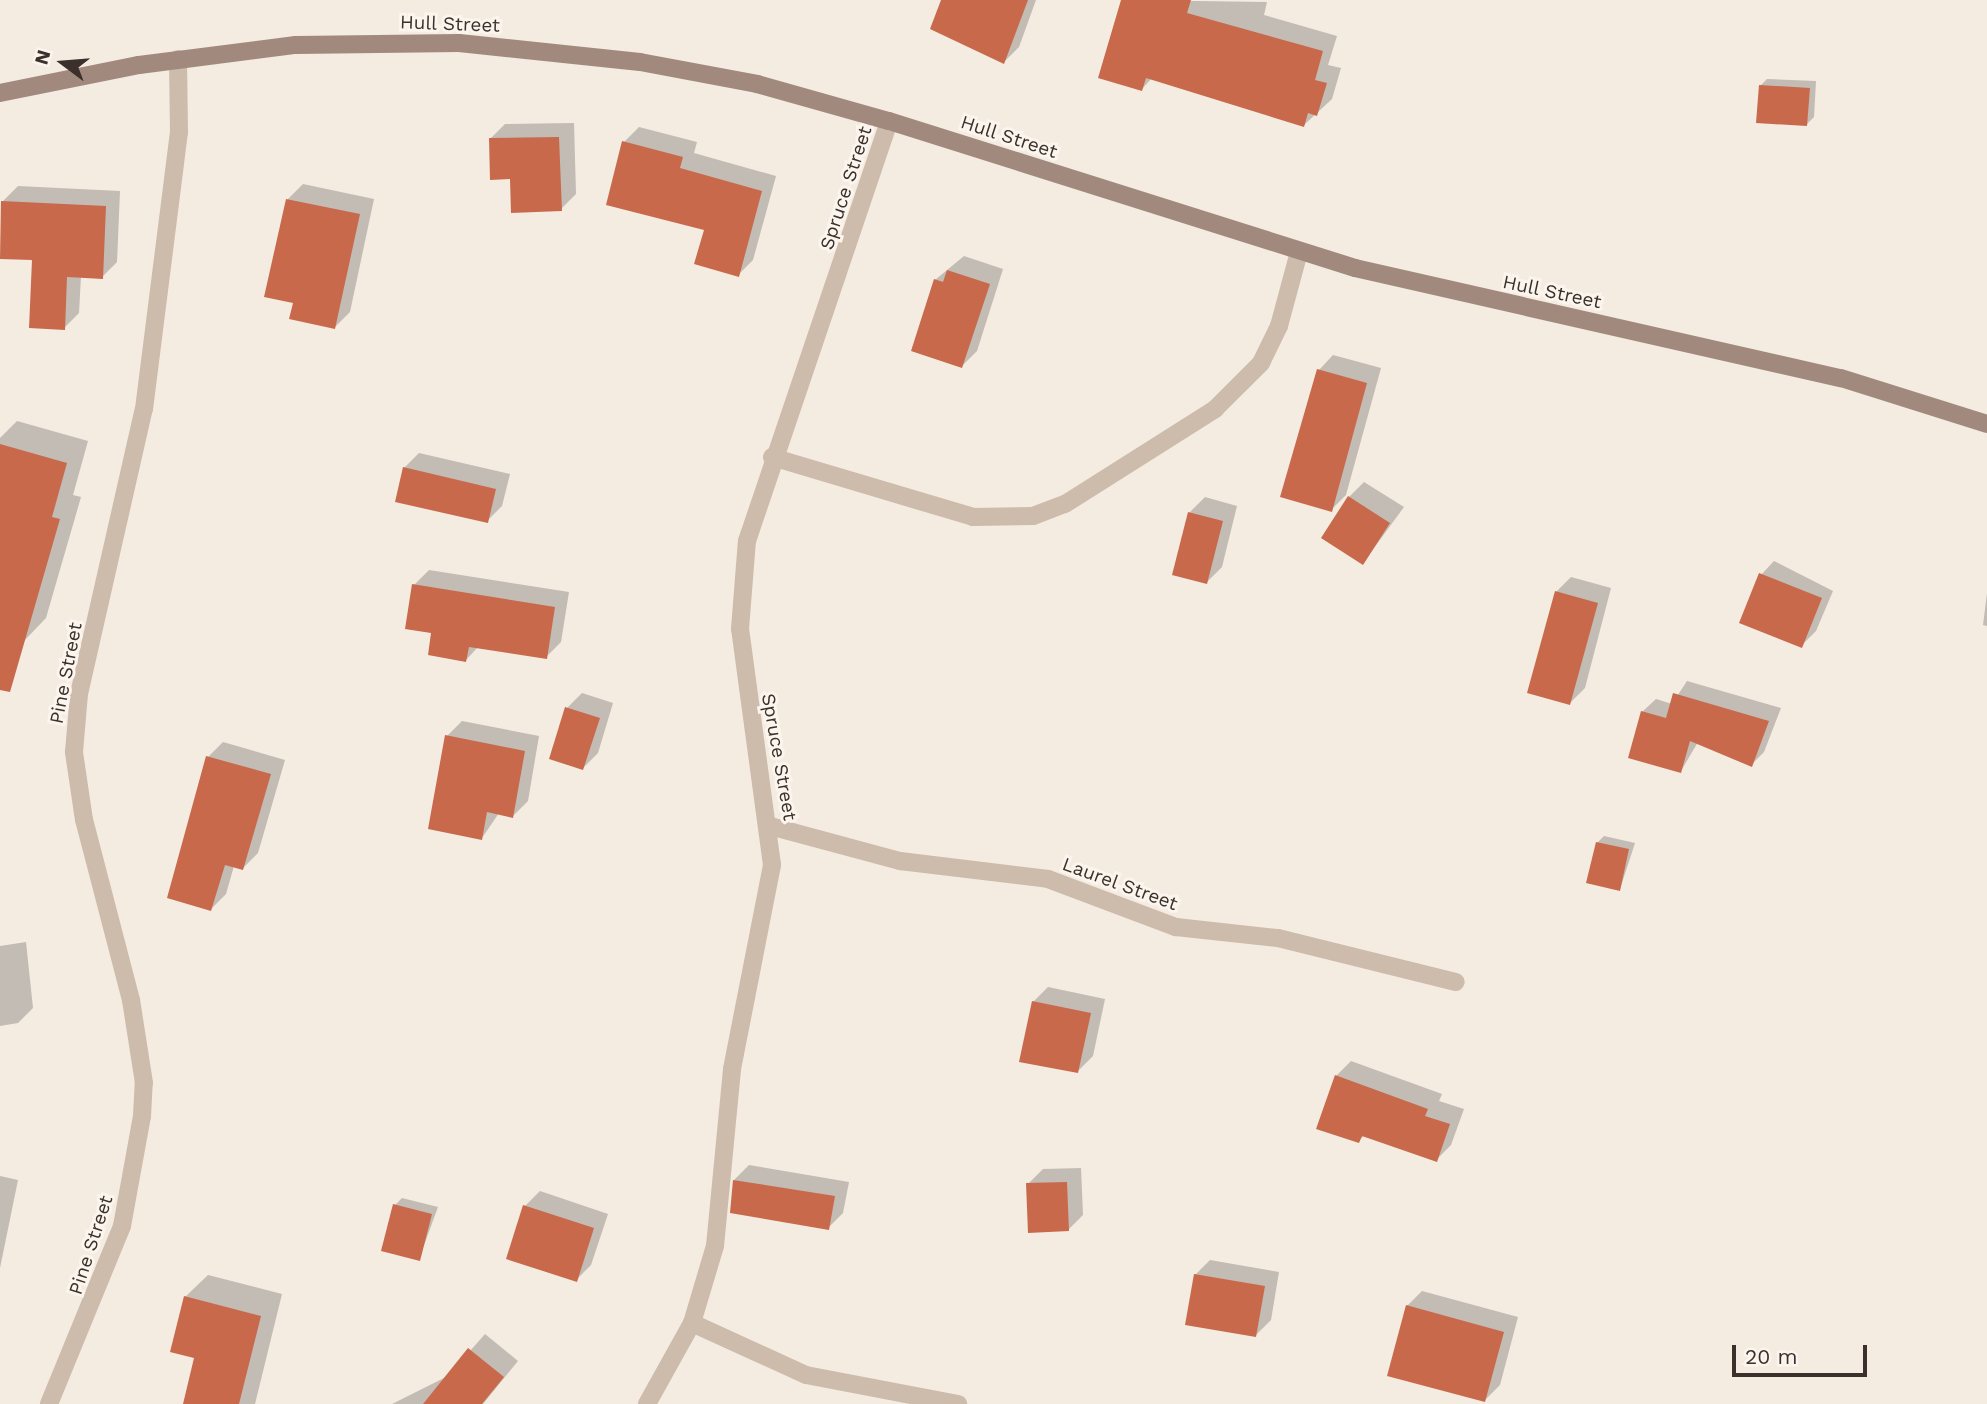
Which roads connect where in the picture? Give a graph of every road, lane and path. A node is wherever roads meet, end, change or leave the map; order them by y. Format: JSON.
{"nodes":[{"id":1,"x":178,"y":59,"type":"junction"},
{"id":2,"x":0,"y":93,"type":"edge"},
{"id":3,"x":889,"y":121,"type":"junction"},
{"id":4,"x":1299,"y":252,"type":"junction"},
{"id":5,"x":1987,"y":424,"type":"edge"},
{"id":6,"x":772,"y":457,"type":"junction"},
{"id":7,"x":770,"y":825,"type":"junction"},
{"id":8,"x":1456,"y":982,"type":"dead end"},
{"id":9,"x":692,"y":1323,"type":"junction"},
{"id":10,"x":48,"y":1404,"type":"edge"},
{"id":11,"x":647,"y":1404,"type":"edge"},
{"id":12,"x":958,"y":1404,"type":"edge"}],
"edges":[{"from":1,"to":2,"type":"main road","name":"Hull Street"},
{"from":1,"to":3,"type":"main road","name":"Hull Street"},
{"from":1,"to":10,"type":"street","name":"Pine Street"},
{"from":3,"to":4,"type":"main road","name":"Hull Street"},
{"from":3,"to":6,"type":"street","name":"Spruce Street"},
{"from":4,"to":5,"type":"main road","name":"Hull Street"},
{"from":4,"to":6,"type":"street"},
{"from":6,"to":7,"type":"street","name":"Spruce Street"},
{"from":7,"to":8,"type":"street","name":"Laurel Street"},
{"from":7,"to":9,"type":"street","name":"Spruce Street"},
{"from":9,"to":11,"type":"street","name":"Spruce Street"},
{"from":9,"to":12,"type":"street"}]}
